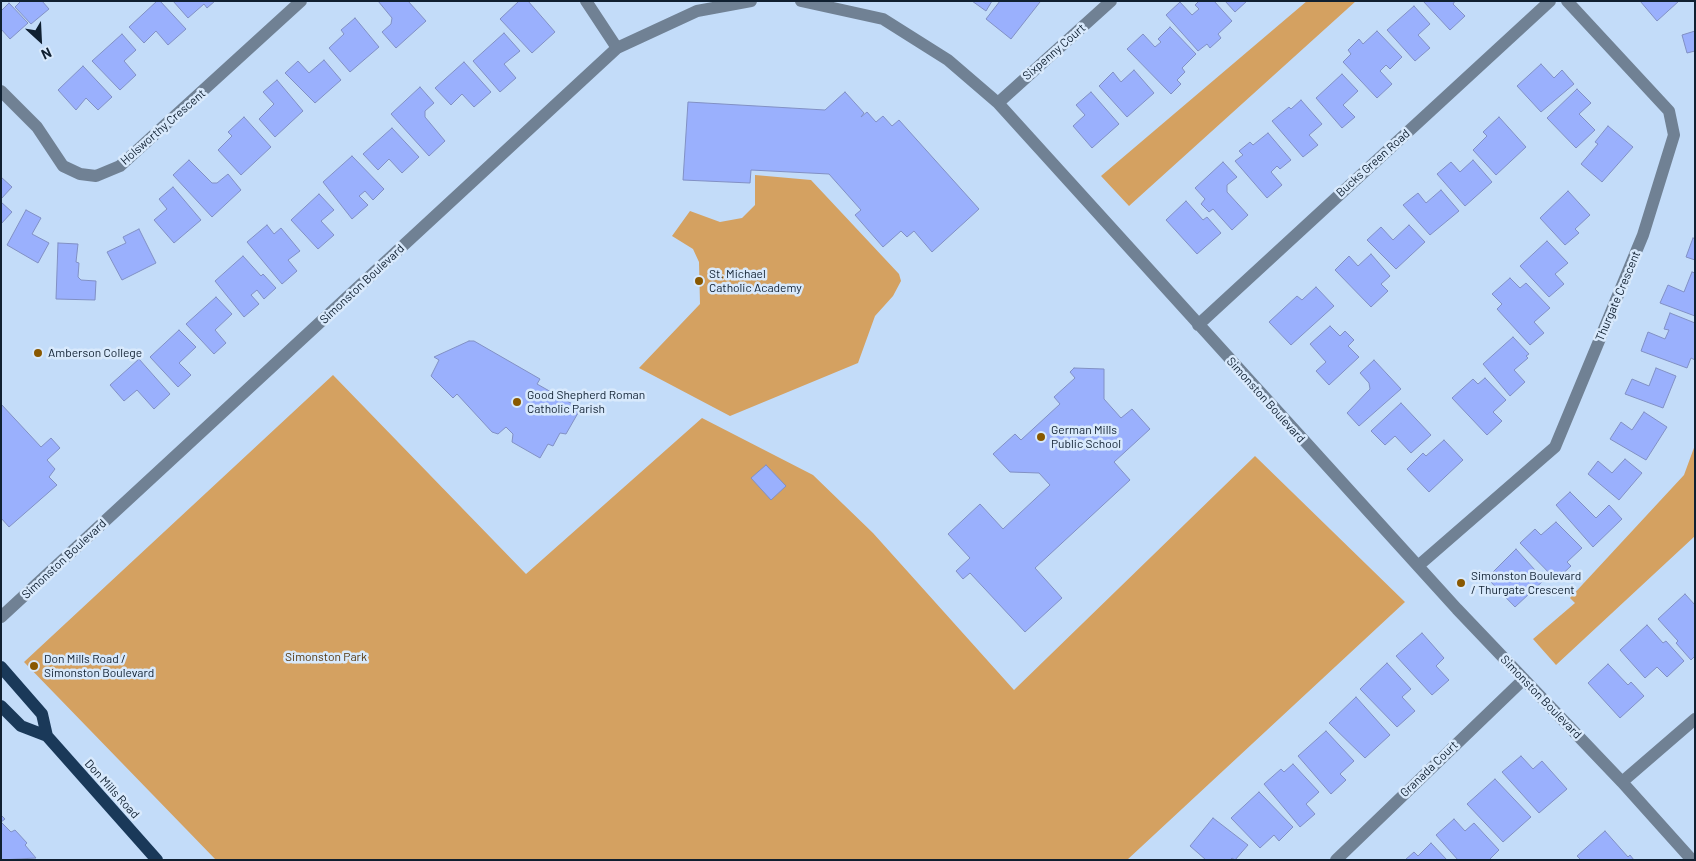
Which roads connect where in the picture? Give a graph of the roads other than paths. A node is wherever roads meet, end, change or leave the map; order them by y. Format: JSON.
{"nodes":[{"id":1,"x":301,"y":1,"type":"edge"},
{"id":2,"x":586,"y":1,"type":"edge"},
{"id":3,"x":751,"y":1,"type":"edge"},
{"id":4,"x":801,"y":1,"type":"edge"},
{"id":5,"x":1111,"y":1,"type":"edge"},
{"id":6,"x":1550,"y":1,"type":"edge"},
{"id":7,"x":1567,"y":1,"type":"edge"},
{"id":8,"x":820,"y":3,"type":"edge"},
{"id":9,"x":617,"y":48,"type":"junction"},
{"id":10,"x":1,"y":91,"type":"edge"},
{"id":11,"x":998,"y":103,"type":"junction"},
{"id":12,"x":1198,"y":325,"type":"junction"},
{"id":13,"x":1418,"y":566,"type":"junction"},
{"id":14,"x":1,"y":617,"type":"edge"},
{"id":15,"x":1,"y":667,"type":"edge"},
{"id":16,"x":1524,"y":679,"type":"junction"},
{"id":17,"x":1,"y":706,"type":"edge"},
{"id":18,"x":1695,"y":719,"type":"edge"},
{"id":19,"x":47,"y":736,"type":"junction"},
{"id":20,"x":1622,"y":782,"type":"junction"},
{"id":21,"x":157,"y":860,"type":"edge"},
{"id":22,"x":1336,"y":860,"type":"edge"},
{"id":23,"x":1692,"y":860,"type":"edge"}],
"edges":[{"from":1,"to":10,"type":"street","name":"Holsworthy Crescent"},
{"from":2,"to":9,"type":"street"},
{"from":3,"to":9,"type":"street","name":"Simonston Boulevard"},
{"from":4,"to":8,"type":"street","name":"Simonston Boulevard"},
{"from":5,"to":11,"type":"street","name":"Sixpenny Court"},
{"from":6,"to":12,"type":"street","name":"Bucks Green Road"},
{"from":7,"to":13,"type":"street","name":"Thurgate Crescent"},
{"from":8,"to":11,"type":"street","name":"Simonston Boulevard"},
{"from":9,"to":14,"type":"street","name":"Simonston Boulevard"},
{"from":11,"to":12,"type":"street","name":"Simonston Boulevard"},
{"from":12,"to":13,"type":"street","name":"Simonston Boulevard"},
{"from":13,"to":16,"type":"street","name":"Simonston Boulevard"},
{"from":15,"to":19,"type":"main road","name":"Don Mills Road"},
{"from":16,"to":20,"type":"street","name":"Simonston Boulevard"},
{"from":16,"to":22,"type":"street","name":"Granada Court"},
{"from":17,"to":19,"type":"main road","name":"Don Mills Road"},
{"from":18,"to":20,"type":"street"},
{"from":19,"to":21,"type":"main road","name":"Don Mills Road"},
{"from":20,"to":23,"type":"street","name":"Simonston Boulevard"}]}
